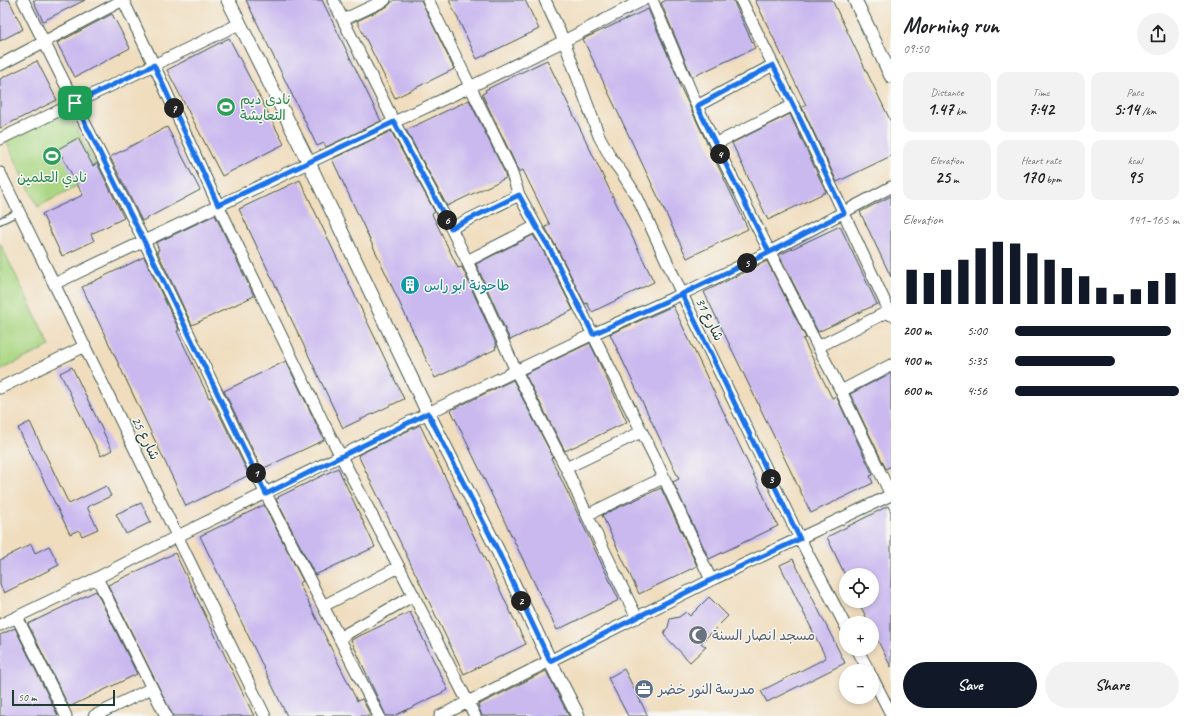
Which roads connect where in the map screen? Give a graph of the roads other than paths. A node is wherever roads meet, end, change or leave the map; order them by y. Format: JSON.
{"nodes":[{"id":1,"x":24,"y":0,"type":"edge"},
{"id":2,"x":123,"y":0,"type":"edge"},
{"id":3,"x":228,"y":0,"type":"edge"},
{"id":4,"x":333,"y":0,"type":"edge"},
{"id":5,"x":386,"y":0,"type":"edge"},
{"id":6,"x":428,"y":0,"type":"edge"},
{"id":7,"x":544,"y":0,"type":"edge"},
{"id":8,"x":643,"y":0,"type":"edge"},
{"id":9,"x":652,"y":0,"type":"edge"},
{"id":10,"x":741,"y":0,"type":"edge"},
{"id":11,"x":855,"y":0,"type":"edge"},
{"id":12,"x":343,"y":20,"type":"junction"},
{"id":13,"x":240,"y":24,"type":"junction"},
{"id":14,"x":564,"y":41,"type":"junction"},
{"id":15,"x":45,"y":42,"type":"junction"},
{"id":16,"x":0,"y":65,"type":"edge"},
{"id":17,"x":154,"y":65,"type":"junction"},
{"id":18,"x":773,"y":65,"type":"junction"},
{"id":19,"x":891,"y":76,"type":"edge"},
{"id":20,"x":470,"y":87,"type":"junction"},
{"id":21,"x":75,"y":103,"type":"junction"},
{"id":22,"x":793,"y":105,"type":"junction"},
{"id":23,"x":697,"y":106,"type":"junction"},
{"id":24,"x":394,"y":122,"type":"junction"},
{"id":25,"x":0,"y":139,"type":"edge"},
{"id":26,"x":715,"y":144,"type":"junction"},
{"id":27,"x":309,"y":163,"type":"junction"},
{"id":28,"x":0,"y":173,"type":"edge"},
{"id":29,"x":891,"y":187,"type":"edge"},
{"id":30,"x":519,"y":195,"type":"junction"},
{"id":31,"x":218,"y":205,"type":"junction"},
{"id":32,"x":19,"y":212,"type":"junction"},
{"id":33,"x":844,"y":213,"type":"junction"},
{"id":34,"x":0,"y":222,"type":"edge"},
{"id":35,"x":536,"y":226,"type":"junction"},
{"id":36,"x":451,"y":228,"type":"junction"},
{"id":37,"x":144,"y":241,"type":"junction"},
{"id":38,"x":769,"y":252,"type":"junction"},
{"id":39,"x":467,"y":261,"type":"junction"},
{"id":40,"x":54,"y":284,"type":"junction"},
{"id":41,"x":682,"y":294,"type":"junction"},
{"id":42,"x":890,"y":313,"type":"edge"},
{"id":43,"x":593,"y":334,"type":"junction"},
{"id":44,"x":85,"y":346,"type":"junction"},
{"id":45,"x":818,"y":347,"type":"junction"},
{"id":46,"x":891,"y":366,"type":"edge"},
{"id":47,"x":516,"y":371,"type":"junction"},
{"id":48,"x":0,"y":388,"type":"edge"},
{"id":49,"x":841,"y":391,"type":"junction"},
{"id":50,"x":428,"y":413,"type":"junction"},
{"id":51,"x":641,"y":432,"type":"junction"},
{"id":52,"x":340,"y":456,"type":"junction"},
{"id":53,"x":566,"y":468,"type":"junction"},
{"id":54,"x":663,"y":478,"type":"junction"},
{"id":55,"x":266,"y":494,"type":"junction"},
{"id":56,"x":891,"y":495,"type":"edge"},
{"id":57,"x":587,"y":515,"type":"junction"},
{"id":58,"x":178,"y":536,"type":"junction"},
{"id":59,"x":800,"y":539,"type":"junction"},
{"id":60,"x":399,"y":567,"type":"junction"},
{"id":61,"x":97,"y":578,"type":"junction"},
{"id":62,"x":711,"y":580,"type":"junction"},
{"id":63,"x":414,"y":596,"type":"junction"},
{"id":64,"x":323,"y":606,"type":"junction"},
{"id":65,"x":840,"y":616,"type":"edge"},
{"id":66,"x":17,"y":617,"type":"junction"},
{"id":67,"x":637,"y":618,"type":"junction"},
{"id":68,"x":0,"y":625,"type":"edge"},
{"id":69,"x":339,"y":638,"type":"junction"},
{"id":70,"x":550,"y":661,"type":"junction"},
{"id":71,"x":152,"y":688,"type":"junction"},
{"id":72,"x":879,"y":691,"type":"edge"},
{"id":73,"x":468,"y":702,"type":"junction"},
{"id":74,"x":891,"y":714,"type":"edge"},
{"id":75,"x":66,"y":716,"type":"edge"},
{"id":76,"x":94,"y":716,"type":"edge"},
{"id":77,"x":166,"y":716,"type":"edge"},
{"id":78,"x":266,"y":716,"type":"edge"},
{"id":79,"x":379,"y":716,"type":"edge"},
{"id":80,"x":440,"y":716,"type":"edge"},
{"id":81,"x":475,"y":716,"type":"edge"},
{"id":82,"x":578,"y":716,"type":"edge"}],
"edges":[{"from":1,"to":15,"type":"street"},
{"from":2,"to":15,"type":"street"},
{"from":2,"to":17,"type":"street"},
{"from":3,"to":13,"type":"street"},
{"from":4,"to":12,"type":"street"},
{"from":5,"to":12,"type":"street"},
{"from":6,"to":20,"type":"street"},
{"from":7,"to":14,"type":"street","name":"شارع 31"},
{"from":8,"to":14,"type":"street"},
{"from":9,"to":23,"type":"street"},
{"from":10,"to":18,"type":"street"},
{"from":11,"to":19,"type":"street"},
{"from":12,"to":24,"type":"street"},
{"from":13,"to":17,"type":"street"},
{"from":13,"to":27,"type":"street"},
{"from":14,"to":20,"type":"street"},
{"from":14,"to":41,"type":"street","name":"شارع 31"},
{"from":15,"to":16,"type":"street"},
{"from":15,"to":21,"type":"street"},
{"from":17,"to":21,"type":"street"},
{"from":17,"to":31,"type":"street"},
{"from":18,"to":22,"type":"street"},
{"from":18,"to":23,"type":"street"},
{"from":20,"to":24,"type":"street"},
{"from":20,"to":30,"type":"street"},
{"from":21,"to":25,"type":"street"},
{"from":21,"to":37,"type":"street"},
{"from":22,"to":26,"type":"street"},
{"from":22,"to":33,"type":"street"},
{"from":23,"to":26,"type":"street"},
{"from":24,"to":27,"type":"street"},
{"from":24,"to":36,"type":"street"},
{"from":26,"to":38,"type":"street"},
{"from":27,"to":31,"type":"street"},
{"from":27,"to":50,"type":"street"},
{"from":28,"to":32,"type":"street","name":"شارع 25"},
{"from":29,"to":33,"type":"street"},
{"from":30,"to":35,"type":"street"},
{"from":30,"to":36,"type":"street"},
{"from":31,"to":37,"type":"street"},
{"from":31,"to":52,"type":"street"},
{"from":32,"to":34,"type":"lane"},
{"from":32,"to":40,"type":"street","name":"شارع 25"},
{"from":33,"to":38,"type":"street"},
{"from":33,"to":42,"type":"street"},
{"from":35,"to":39,"type":"street"},
{"from":35,"to":43,"type":"street"},
{"from":36,"to":39,"type":"street"},
{"from":37,"to":40,"type":"street"},
{"from":37,"to":55,"type":"street"},
{"from":38,"to":41,"type":"street"},
{"from":38,"to":45,"type":"street"},
{"from":39,"to":47,"type":"street"},
{"from":40,"to":44,"type":"street","name":"شارع 25"},
{"from":41,"to":43,"type":"street"},
{"from":41,"to":59,"type":"street","name":"شارع 31"},
{"from":42,"to":45,"type":"street"},
{"from":43,"to":47,"type":"street"},
{"from":43,"to":51,"type":"street"},
{"from":44,"to":48,"type":"street"},
{"from":44,"to":58,"type":"street","name":"شارع 25"},
{"from":45,"to":49,"type":"street"},
{"from":46,"to":49,"type":"street"},
{"from":47,"to":50,"type":"street"},
{"from":47,"to":53,"type":"street"},
{"from":49,"to":56,"type":"street"},
{"from":50,"to":52,"type":"street"},
{"from":50,"to":70,"type":"street"},
{"from":51,"to":53,"type":"street"},
{"from":51,"to":54,"type":"street"},
{"from":52,"to":55,"type":"street"},
{"from":52,"to":60,"type":"street"},
{"from":53,"to":57,"type":"street"},
{"from":54,"to":57,"type":"street"},
{"from":54,"to":62,"type":"street"},
{"from":55,"to":58,"type":"street"},
{"from":55,"to":64,"type":"street"},
{"from":56,"to":59,"type":"street"},
{"from":57,"to":67,"type":"street"},
{"from":58,"to":61,"type":"street"},
{"from":58,"to":78,"type":"street","name":"شارع 25"},
{"from":59,"to":62,"type":"street"},
{"from":59,"to":65,"type":"street","name":"شارع 31"},
{"from":60,"to":63,"type":"street"},
{"from":60,"to":64,"type":"street"},
{"from":61,"to":66,"type":"street"},
{"from":61,"to":71,"type":"street"},
{"from":62,"to":67,"type":"street"},
{"from":63,"to":69,"type":"street"},
{"from":63,"to":73,"type":"street"},
{"from":64,"to":69,"type":"street"},
{"from":66,"to":68,"type":"street"},
{"from":66,"to":75,"type":"street"},
{"from":67,"to":70,"type":"street"},
{"from":69,"to":79,"type":"street"},
{"from":70,"to":73,"type":"street"},
{"from":70,"to":82,"type":"street"},
{"from":71,"to":76,"type":"street"},
{"from":71,"to":77,"type":"street"},
{"from":72,"to":74,"type":"street"},
{"from":73,"to":80,"type":"street"},
{"from":73,"to":81,"type":"street"}]}
